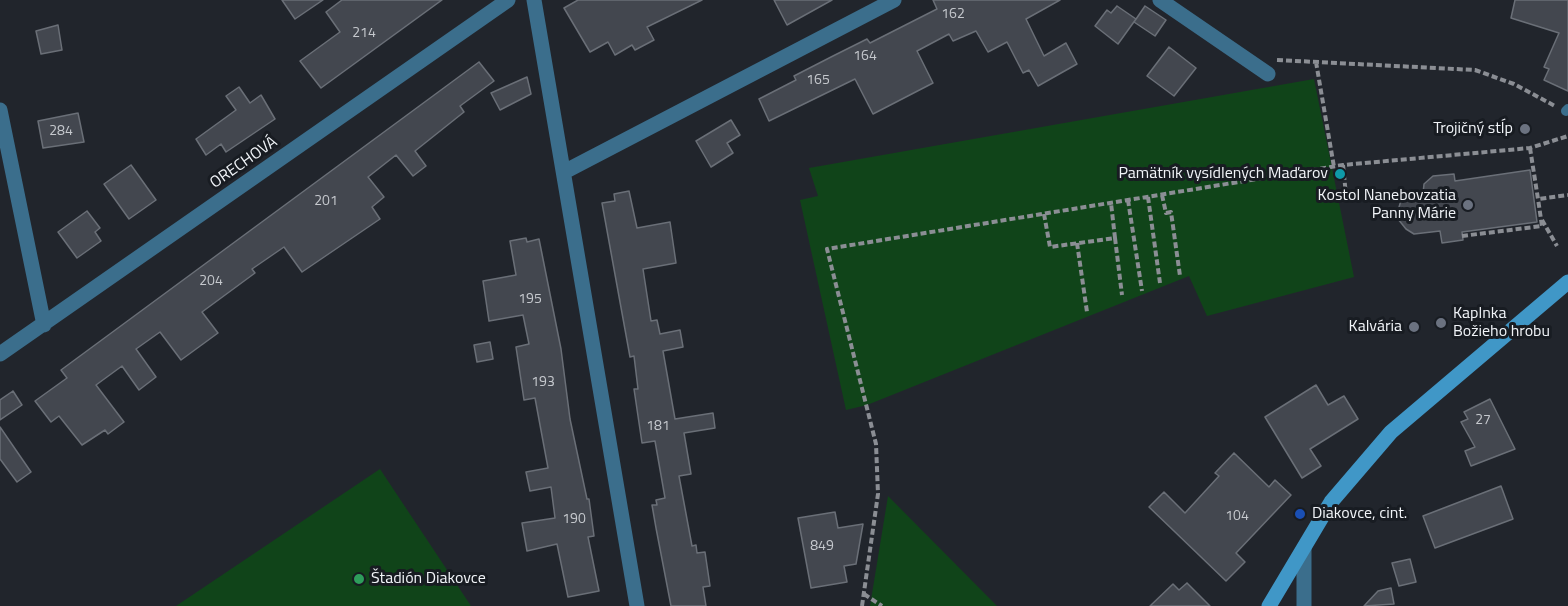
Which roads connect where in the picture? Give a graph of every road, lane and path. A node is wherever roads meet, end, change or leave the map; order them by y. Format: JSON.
{"nodes":[{"id":1,"x":508,"y":0,"type":"edge"},
{"id":2,"x":534,"y":0,"type":"edge"},
{"id":3,"x":894,"y":0,"type":"edge"},
{"id":4,"x":1160,"y":0,"type":"edge"},
{"id":5,"x":1246,"y":59,"type":"junction"},
{"id":6,"x":1316,"y":62,"type":"junction"},
{"id":7,"x":1268,"y":74,"type":"dead end"},
{"id":8,"x":0,"y":110,"type":"edge"},
{"id":9,"x":1567,"y":110,"type":"edge"},
{"id":10,"x":1568,"y":136,"type":"edge"},
{"id":11,"x":1530,"y":148,"type":"junction"},
{"id":12,"x":1343,"y":165,"type":"junction"},
{"id":13,"x":1334,"y":167,"type":"junction"},
{"id":14,"x":564,"y":172,"type":"junction"},
{"id":15,"x":1162,"y":195,"type":"junction"},
{"id":16,"x":1346,"y":195,"type":"dead end"},
{"id":17,"x":1568,"y":195,"type":"edge"},
{"id":18,"x":1148,"y":197,"type":"junction"},
{"id":19,"x":1538,"y":199,"type":"junction"},
{"id":20,"x":1128,"y":200,"type":"junction"},
{"id":21,"x":1111,"y":203,"type":"junction"},
{"id":22,"x":1044,"y":214,"type":"junction"},
{"id":23,"x":1540,"y":216,"type":"junction"},
{"id":24,"x":1462,"y":236,"type":"dead end"},
{"id":25,"x":1115,"y":238,"type":"junction"},
{"id":26,"x":1077,"y":243,"type":"junction"},
{"id":27,"x":1557,"y":246,"type":"dead end"},
{"id":28,"x":1180,"y":276,"type":"dead end"},
{"id":29,"x":1568,"y":282,"type":"edge"},
{"id":30,"x":1160,"y":283,"type":"dead end"},
{"id":31,"x":1142,"y":291,"type":"dead end"},
{"id":32,"x":1122,"y":295,"type":"dead end"},
{"id":33,"x":1087,"y":312,"type":"dead end"},
{"id":34,"x":44,"y":325,"type":"junction"},
{"id":35,"x":0,"y":354,"type":"edge"},
{"id":36,"x":1304,"y":548,"type":"junction"},
{"id":37,"x":864,"y":594,"type":"junction"},
{"id":38,"x":637,"y":606,"type":"edge"},
{"id":39,"x":862,"y":606,"type":"edge"},
{"id":40,"x":882,"y":606,"type":"edge"},
{"id":41,"x":1269,"y":606,"type":"edge"},
{"id":42,"x":1304,"y":606,"type":"edge"}],
"edges":[{"from":1,"to":34,"type":"street","name":"ORECHOVÁ"},
{"from":2,"to":14,"type":"street"},
{"from":3,"to":14,"type":"street"},
{"from":4,"to":5,"type":"street"},
{"from":5,"to":6,"type":"path"},
{"from":5,"to":7,"type":"street"},
{"from":6,"to":9,"type":"path"},
{"from":6,"to":13,"type":"path"},
{"from":8,"to":34,"type":"street"},
{"from":10,"to":11,"type":"path"},
{"from":11,"to":12,"type":"path"},
{"from":11,"to":19,"type":"path"},
{"from":12,"to":13,"type":"path"},
{"from":12,"to":16,"type":"path"},
{"from":13,"to":15,"type":"path"},
{"from":14,"to":38,"type":"street"},
{"from":15,"to":18,"type":"path"},
{"from":15,"to":28,"type":"path"},
{"from":17,"to":19,"type":"path"},
{"from":18,"to":20,"type":"path"},
{"from":18,"to":30,"type":"path"},
{"from":19,"to":23,"type":"path"},
{"from":20,"to":21,"type":"path"},
{"from":20,"to":31,"type":"path"},
{"from":21,"to":22,"type":"path"},
{"from":21,"to":25,"type":"path"},
{"from":22,"to":26,"type":"path"},
{"from":22,"to":37,"type":"path"},
{"from":23,"to":24,"type":"path"},
{"from":23,"to":27,"type":"path"},
{"from":25,"to":26,"type":"path"},
{"from":25,"to":32,"type":"path"},
{"from":26,"to":33,"type":"path"},
{"from":29,"to":36,"type":"street"},
{"from":34,"to":35,"type":"street","name":"ORECHOVÁ"},
{"from":36,"to":41,"type":"street"},
{"from":36,"to":42,"type":"street"},
{"from":37,"to":39,"type":"path"},
{"from":37,"to":40,"type":"path"}]}
